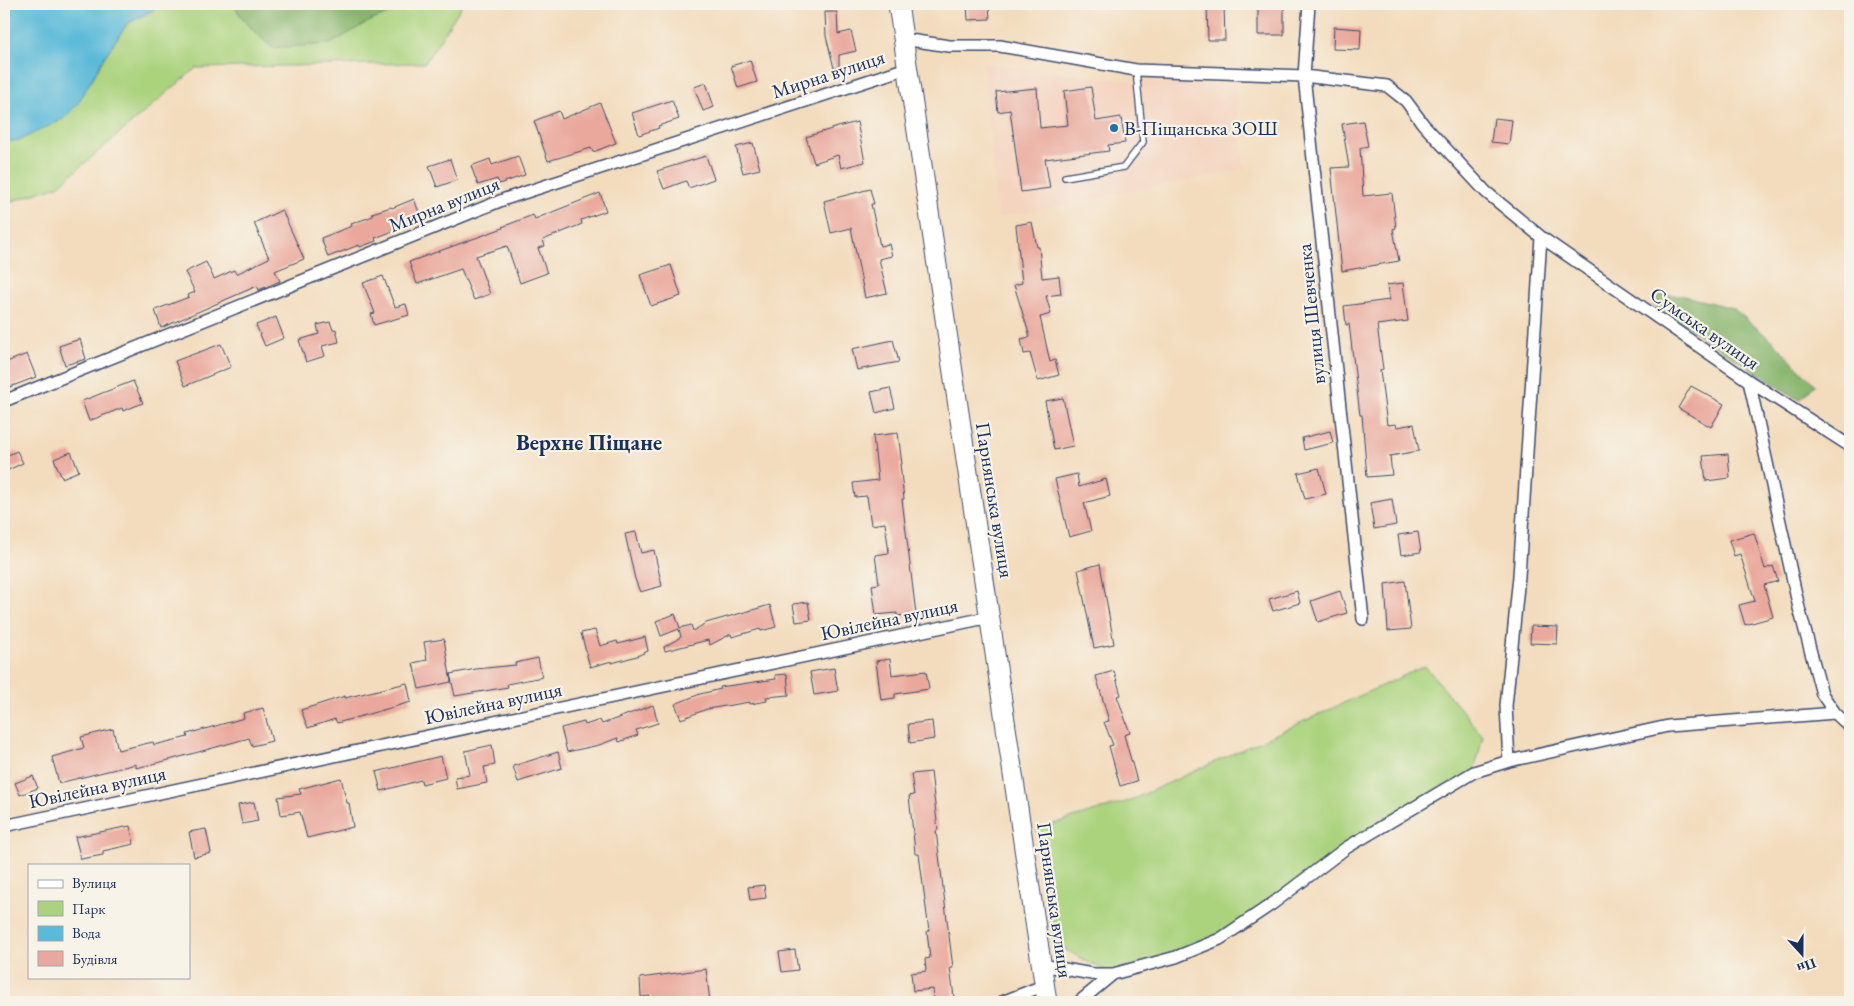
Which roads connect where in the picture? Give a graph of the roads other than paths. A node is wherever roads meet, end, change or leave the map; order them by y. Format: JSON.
{"nodes":[{"id":1,"x":898,"y":4,"type":"edge"},
{"id":2,"x":1309,"y":4,"type":"edge"},
{"id":3,"x":903,"y":39,"type":"junction"},
{"id":4,"x":907,"y":68,"type":"junction"},
{"id":5,"x":1136,"y":70,"type":"junction"},
{"id":6,"x":1304,"y":76,"type":"junction"},
{"id":7,"x":1065,"y":176,"type":"dead end"},
{"id":8,"x":1541,"y":237,"type":"junction"},
{"id":9,"x":1749,"y":381,"type":"junction"},
{"id":10,"x":4,"y":401,"type":"edge"},
{"id":11,"x":1850,"y":446,"type":"edge"},
{"id":12,"x":990,"y":617,"type":"junction"},
{"id":13,"x":1364,"y":620,"type":"dead end"},
{"id":14,"x":1835,"y":713,"type":"junction"},
{"id":15,"x":1850,"y":727,"type":"edge"},
{"id":16,"x":1509,"y":761,"type":"junction"},
{"id":17,"x":4,"y":826,"type":"edge"},
{"id":18,"x":1042,"y":965,"type":"junction"},
{"id":19,"x":1113,"y":974,"type":"junction"},
{"id":20,"x":1046,"y":994,"type":"edge"},
{"id":21,"x":1002,"y":1002,"type":"edge"},
{"id":22,"x":1079,"y":1002,"type":"edge"}],
"edges":[{"from":1,"to":3,"type":"main road","name":"Парнянська вулиця"},
{"from":2,"to":6,"type":"street","name":"вулиця Шевченка"},
{"from":3,"to":4,"type":"main road","name":"Парнянська вулиця"},
{"from":3,"to":5,"type":"street","name":"Сумська вулиця"},
{"from":4,"to":10,"type":"street","name":"Мирна вулиця"},
{"from":4,"to":12,"type":"main road","name":"Парнянська вулиця"},
{"from":5,"to":6,"type":"street","name":"Сумська вулиця"},
{"from":5,"to":7,"type":"lane"},
{"from":6,"to":8,"type":"street","name":"Сумська вулиця"},
{"from":6,"to":13,"type":"street","name":"вулиця Шевченка"},
{"from":8,"to":9,"type":"street","name":"Сумська вулиця"},
{"from":8,"to":16,"type":"street"},
{"from":9,"to":11,"type":"street","name":"Сумська вулиця"},
{"from":9,"to":14,"type":"street"},
{"from":12,"to":17,"type":"street","name":"Ювілейна вулиця"},
{"from":12,"to":18,"type":"main road","name":"Парнянська вулиця"},
{"from":14,"to":15,"type":"street"},
{"from":14,"to":16,"type":"street"},
{"from":16,"to":19,"type":"street"},
{"from":18,"to":19,"type":"street"},
{"from":18,"to":20,"type":"main road","name":"Парнянська вулиця"},
{"from":19,"to":22,"type":"street"},
{"from":20,"to":21,"type":"street"}]}
